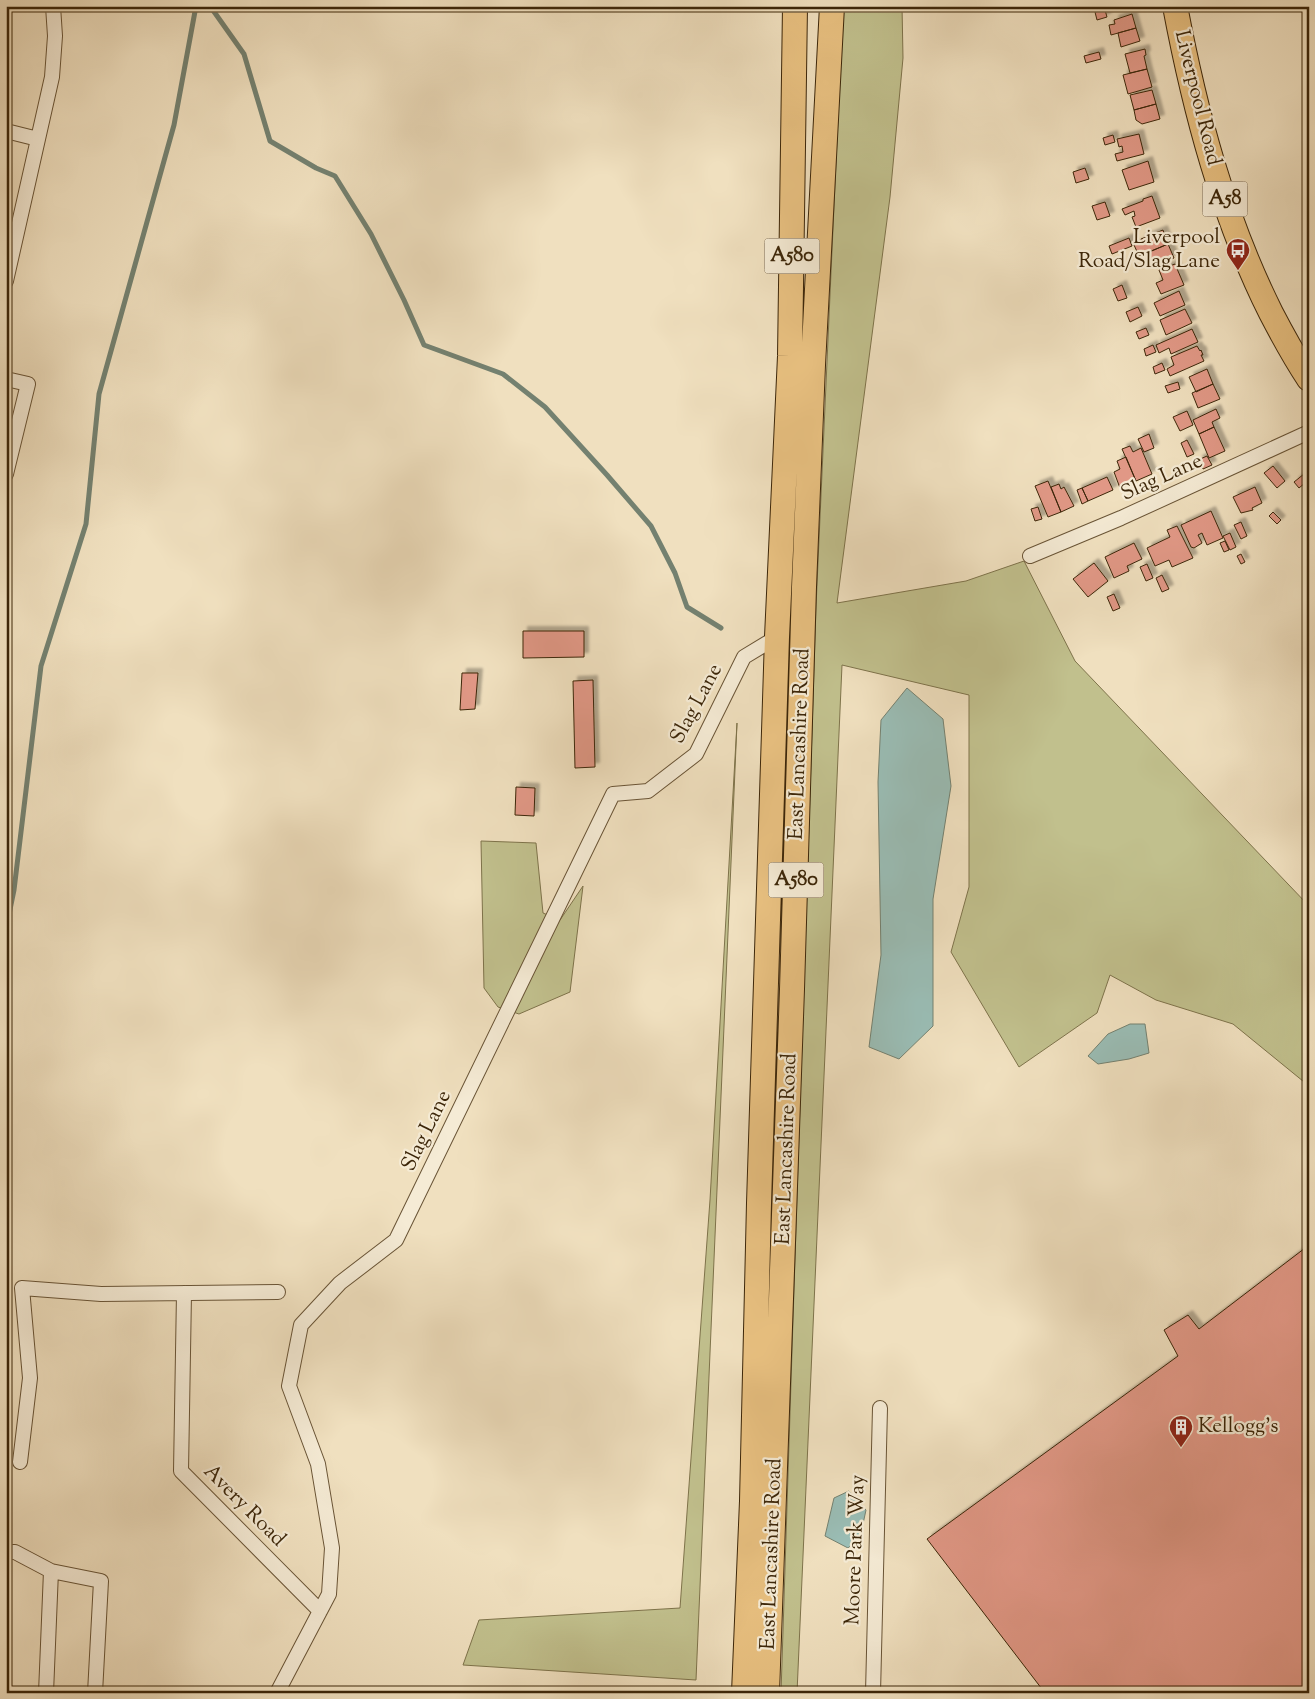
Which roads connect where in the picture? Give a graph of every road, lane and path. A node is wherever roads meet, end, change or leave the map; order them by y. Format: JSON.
{"nodes":[{"id":1,"x":53,"y":6,"type":"edge"},
{"id":2,"x":832,"y":6,"type":"edge"},
{"id":3,"x":1176,"y":6,"type":"edge"},
{"id":4,"x":795,"y":7,"type":"edge"},
{"id":5,"x":6,"y":131,"type":"edge"},
{"id":6,"x":38,"y":139,"type":"junction"},
{"id":7,"x":6,"y":281,"type":"edge"},
{"id":8,"x":6,"y":379,"type":"edge"},
{"id":9,"x":1309,"y":379,"type":"edge"},
{"id":10,"x":1309,"y":432,"type":"edge"},
{"id":11,"x":6,"y":474,"type":"edge"},
{"id":12,"x":1030,"y":556,"type":"dead end"},
{"id":13,"x":803,"y":617,"type":"junction"},
{"id":14,"x":777,"y":627,"type":"junction"},
{"id":15,"x":278,"y":1292,"type":"dead end"},
{"id":16,"x":184,"y":1293,"type":"junction"},
{"id":17,"x":880,"y":1408,"type":"dead end"},
{"id":18,"x":20,"y":1462,"type":"dead end"},
{"id":19,"x":6,"y":1552,"type":"edge"},
{"id":20,"x":51,"y":1571,"type":"junction"},
{"id":21,"x":320,"y":1611,"type":"junction"},
{"id":22,"x":46,"y":1693,"type":"edge"},
{"id":23,"x":95,"y":1693,"type":"edge"},
{"id":24,"x":277,"y":1693,"type":"edge"},
{"id":25,"x":744,"y":1693,"type":"edge"},
{"id":26,"x":767,"y":1693,"type":"edge"},
{"id":27,"x":872,"y":1693,"type":"edge"}],
"edges":[{"from":1,"to":6,"type":"street"},
{"from":2,"to":13,"type":"highway","name":"East Lancashire Road","number":"A580"},
{"from":3,"to":9,"type":"highway","name":"Liverpool Road","number":"A58"},
{"from":4,"to":14,"type":"highway","name":"East Lancashire Road","number":"A580"},
{"from":5,"to":6,"type":"street"},
{"from":6,"to":7,"type":"street"},
{"from":8,"to":11,"type":"street"},
{"from":10,"to":12,"type":"street","name":"Slag Lane"},
{"from":13,"to":14,"type":"highway"},
{"from":13,"to":26,"type":"highway","name":"East Lancashire Road","number":"A580"},
{"from":14,"to":21,"type":"street","name":"Slag Lane"},
{"from":14,"to":25,"type":"highway","name":"East Lancashire Road","number":"A580"},
{"from":15,"to":16,"type":"street"},
{"from":16,"to":18,"type":"street"},
{"from":16,"to":21,"type":"street","name":"Avery Road"},
{"from":17,"to":27,"type":"street","name":"Moore Park Way"},
{"from":19,"to":20,"type":"street"},
{"from":20,"to":22,"type":"street"},
{"from":20,"to":23,"type":"street"},
{"from":21,"to":24,"type":"street","name":"Slag Lane"}]}
